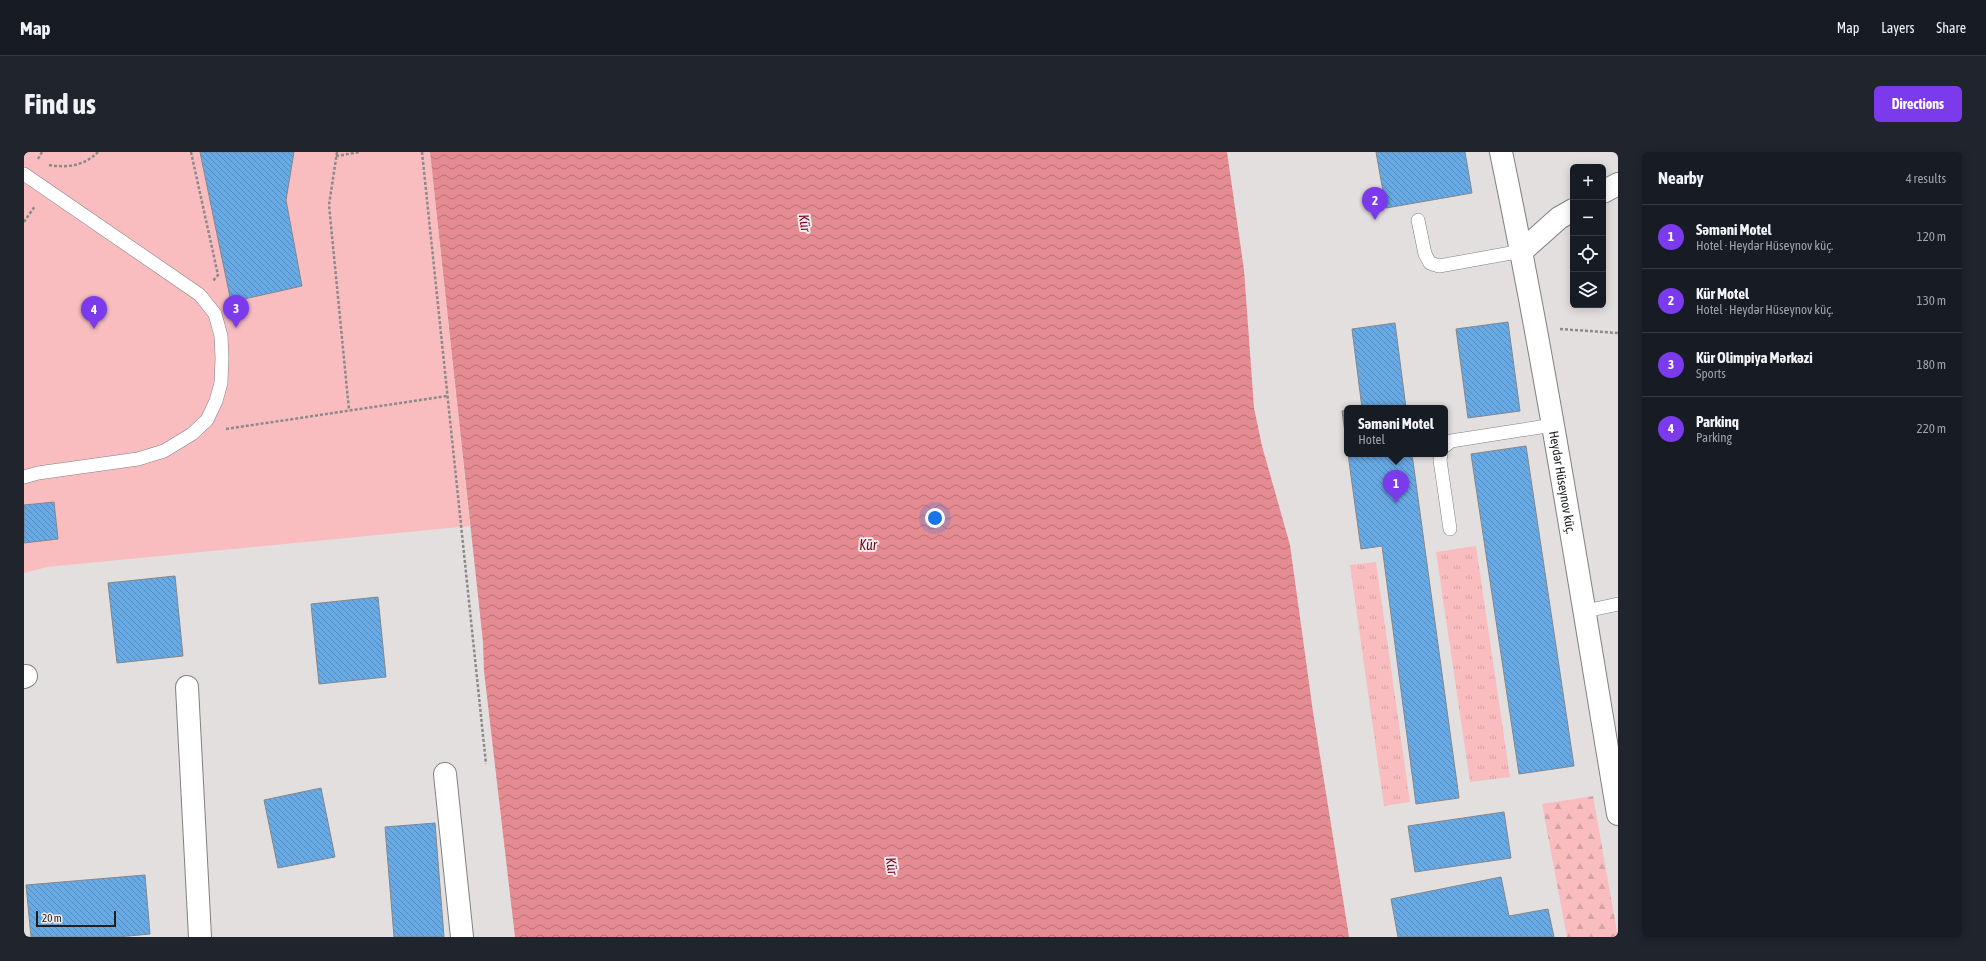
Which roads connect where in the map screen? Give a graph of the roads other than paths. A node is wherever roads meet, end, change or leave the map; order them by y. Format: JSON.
{"nodes":[{"id":1,"x":1501,"y":152,"type":"edge"},
{"id":2,"x":24,"y":174,"type":"edge"},
{"id":3,"x":1618,"y":184,"type":"edge"},
{"id":4,"x":1606,"y":190,"type":"edge"},
{"id":5,"x":1570,"y":212,"type":"edge"},
{"id":6,"x":1418,"y":220,"type":"dead end"},
{"id":7,"x":1522,"y":251,"type":"junction"},
{"id":8,"x":1553,"y":425,"type":"junction"},
{"id":9,"x":1448,"y":444,"type":"edge"},
{"id":10,"x":1440,"y":457,"type":"edge"},
{"id":11,"x":24,"y":477,"type":"edge"},
{"id":12,"x":1450,"y":529,"type":"dead end"},
{"id":13,"x":1618,"y":604,"type":"edge"},
{"id":14,"x":1586,"y":611,"type":"junction"},
{"id":15,"x":187,"y":687,"type":"dead end"},
{"id":16,"x":445,"y":774,"type":"dead end"},
{"id":17,"x":1616,"y":792,"type":"edge"},
{"id":18,"x":1618,"y":814,"type":"edge"},
{"id":19,"x":200,"y":937,"type":"edge"},
{"id":20,"x":462,"y":937,"type":"edge"}],
"edges":[{"from":1,"to":7,"type":"street","name":"Heydər Hüseynov küç."},
{"from":2,"to":11,"type":"lane"},
{"from":3,"to":4,"type":"street"},
{"from":5,"to":7,"type":"street"},
{"from":6,"to":7,"type":"lane"},
{"from":7,"to":8,"type":"street","name":"Heydər Hüseynov küç."},
{"from":8,"to":9,"type":"lane"},
{"from":8,"to":14,"type":"street","name":"Heydər Hüseynov küç."},
{"from":10,"to":12,"type":"lane"},
{"from":13,"to":14,"type":"lane"},
{"from":14,"to":17,"type":"street","name":"Heydər Hüseynov küç."},
{"from":15,"to":19,"type":"street"},
{"from":16,"to":20,"type":"street"},
{"from":17,"to":18,"type":"street","name":"Heydər Hüseynov küç."}]}
